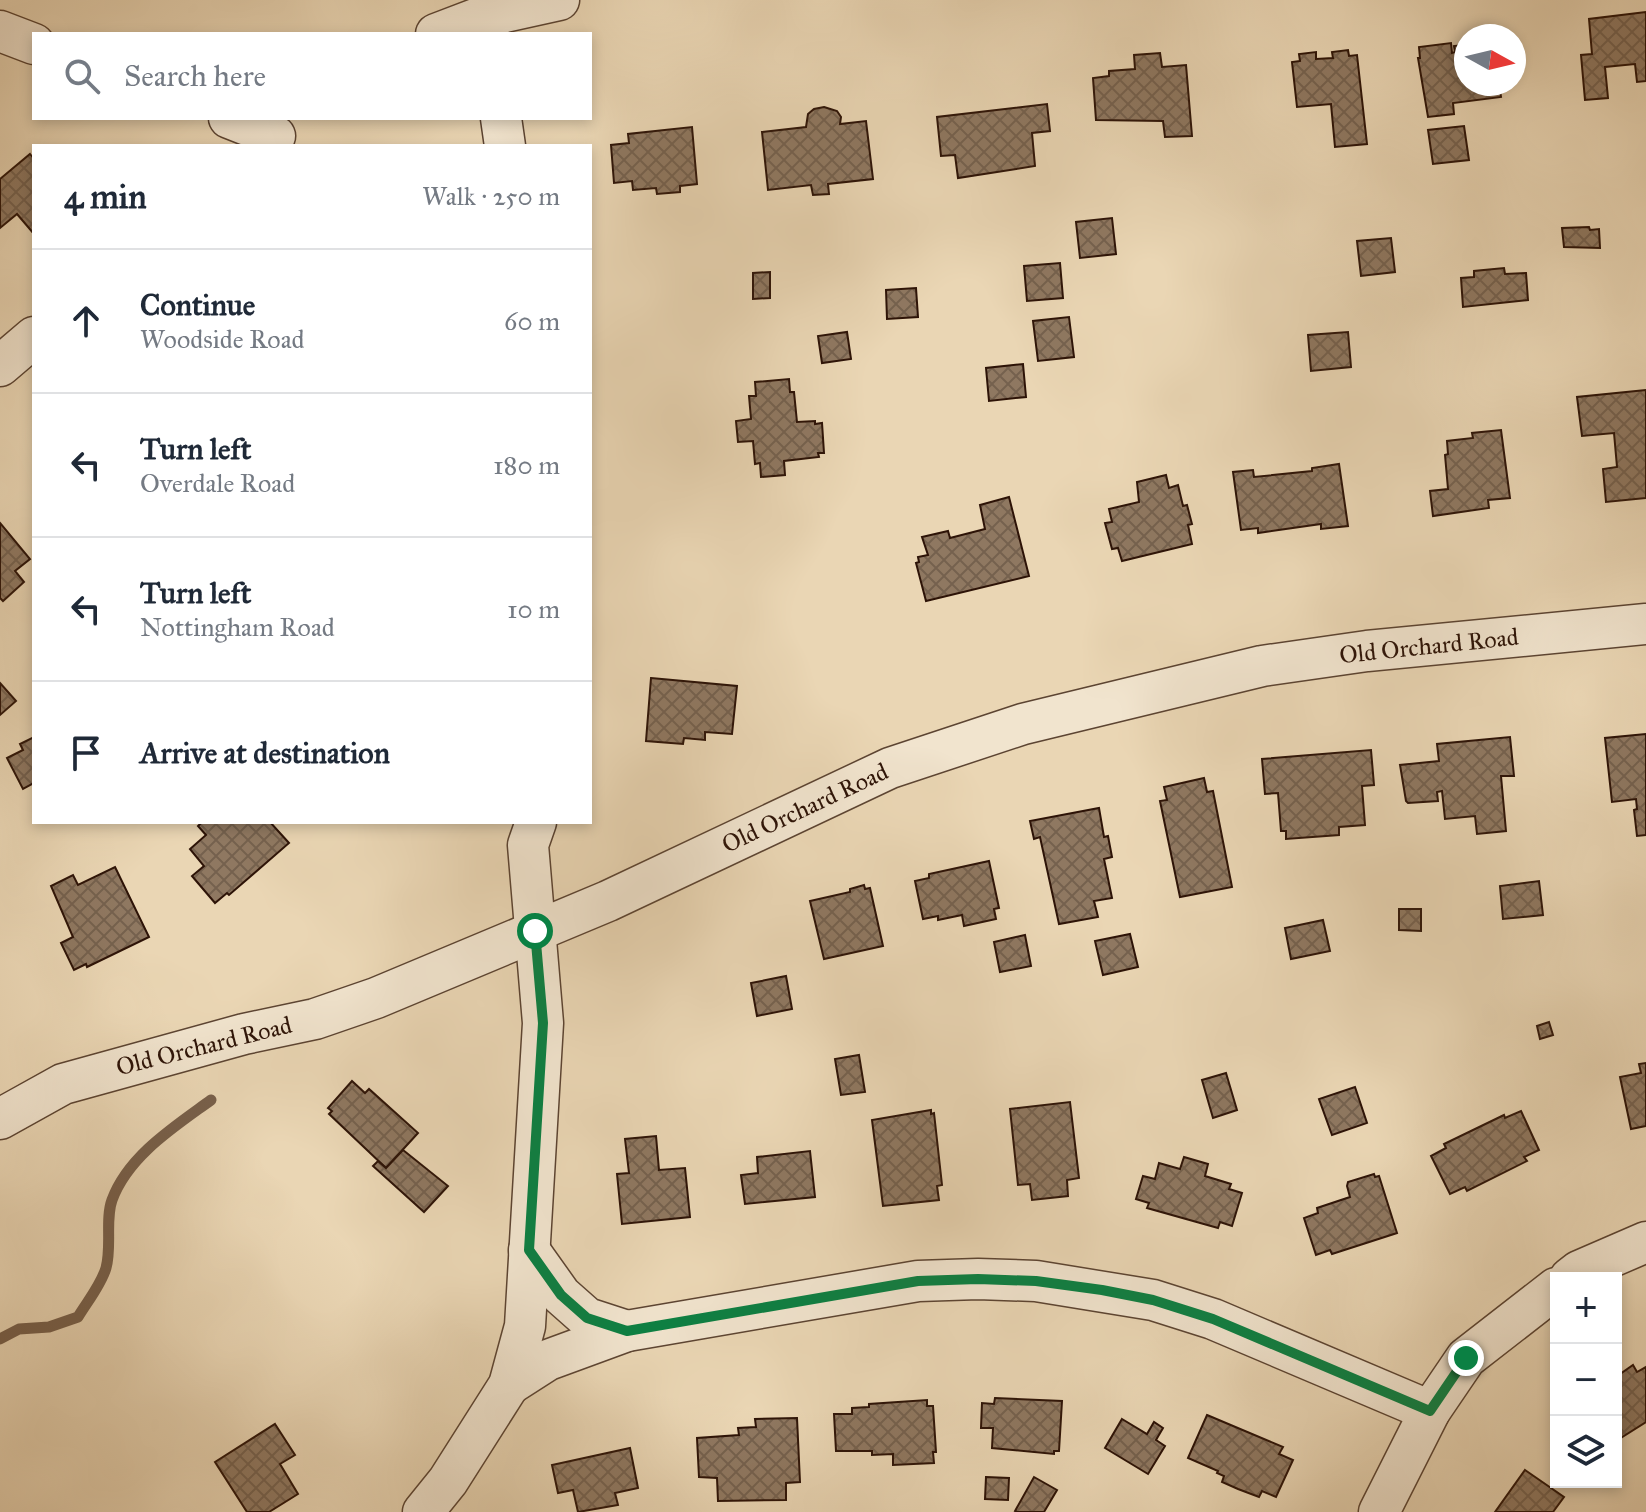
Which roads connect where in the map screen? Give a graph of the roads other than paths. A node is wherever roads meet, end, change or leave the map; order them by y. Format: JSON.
{"nodes":[{"id":1,"x":559,"y":0,"type":"edge"},
{"id":2,"x":478,"y":17,"type":"edge"},
{"id":3,"x":0,"y":31,"type":"edge"},
{"id":4,"x":441,"y":32,"type":"edge"},
{"id":5,"x":32,"y":43,"type":"edge"},
{"id":6,"x":236,"y":120,"type":"edge"},
{"id":7,"x":501,"y":120,"type":"edge"},
{"id":8,"x":278,"y":133,"type":"edge"},
{"id":9,"x":505,"y":144,"type":"edge"},
{"id":10,"x":32,"y":339,"type":"edge"},
{"id":11,"x":0,"y":366,"type":"edge"},
{"id":12,"x":1646,"y":624,"type":"edge"},
{"id":13,"x":535,"y":824,"type":"edge"},
{"id":14,"x":535,"y":931,"type":"junction"},
{"id":15,"x":0,"y":1119,"type":"edge"},
{"id":16,"x":1646,"y":1242,"type":"edge"},
{"id":17,"x":529,"y":1250,"type":"junction"},
{"id":18,"x":1578,"y":1272,"type":"edge"},
{"id":19,"x":1550,"y":1293,"type":"edge"},
{"id":20,"x":627,"y":1331,"type":"junction"},
{"id":21,"x":509,"y":1385,"type":"junction"},
{"id":22,"x":1430,"y":1411,"type":"junction"},
{"id":23,"x":423,"y":1512,"type":"edge"},
{"id":24,"x":1379,"y":1512,"type":"edge"}],
"edges":[{"from":1,"to":2,"type":"street"},
{"from":2,"to":4,"type":"street"},
{"from":3,"to":5,"type":"street"},
{"from":6,"to":8,"type":"street"},
{"from":7,"to":9,"type":"street"},
{"from":10,"to":11,"type":"street"},
{"from":12,"to":14,"type":"street","name":"Old Orchard Road"},
{"from":13,"to":14,"type":"street"},
{"from":14,"to":15,"type":"street","name":"Old Orchard Road"},
{"from":14,"to":17,"type":"street"},
{"from":16,"to":18,"type":"street"},
{"from":17,"to":20,"type":"street"},
{"from":17,"to":21,"type":"street"},
{"from":19,"to":22,"type":"street"},
{"from":20,"to":21,"type":"street"},
{"from":20,"to":22,"type":"street"},
{"from":21,"to":23,"type":"street"},
{"from":22,"to":24,"type":"street"}]}
